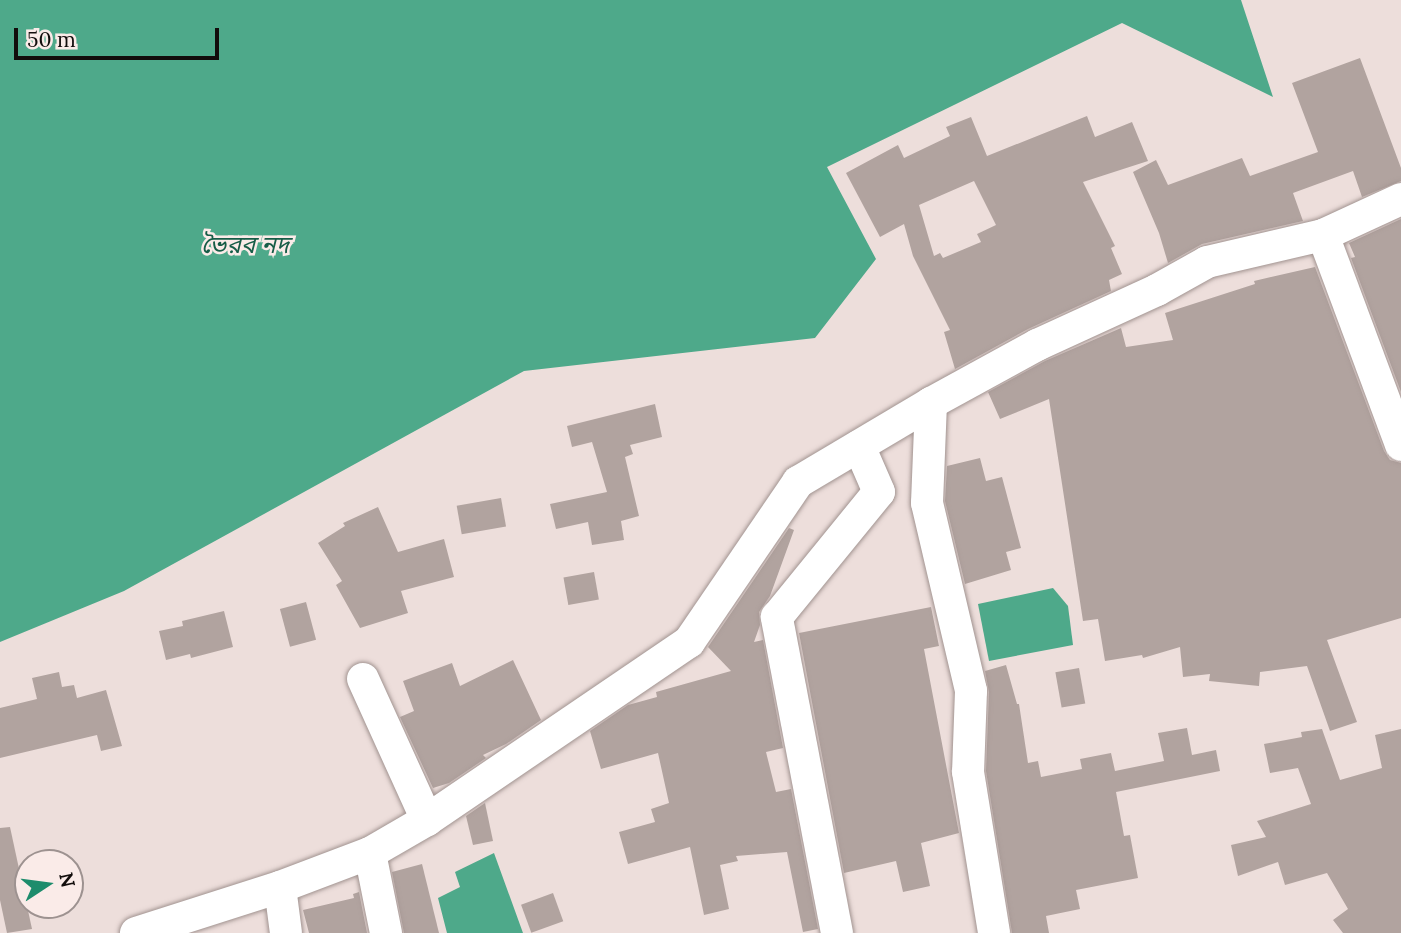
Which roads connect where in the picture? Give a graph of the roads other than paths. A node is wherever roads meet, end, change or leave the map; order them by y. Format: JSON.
{"nodes":[{"id":1,"x":1401,"y":199,"type":"edge"},
{"id":2,"x":1323,"y":235,"type":"junction"},
{"id":3,"x":931,"y":403,"type":"junction"},
{"id":4,"x":1401,"y":445,"type":"edge"},
{"id":5,"x":859,"y":446,"type":"junction"},
{"id":6,"x":363,"y":679,"type":"dead end"},
{"id":7,"x":427,"y":820,"type":"junction"},
{"id":8,"x":370,"y":853,"type":"junction"},
{"id":9,"x":280,"y":887,"type":"junction"},
{"id":10,"x":136,"y":933,"type":"edge"},
{"id":11,"x":286,"y":933,"type":"edge"},
{"id":12,"x":386,"y":933,"type":"edge"},
{"id":13,"x":837,"y":933,"type":"edge"},
{"id":14,"x":994,"y":933,"type":"edge"}],
"edges":[{"from":1,"to":2,"type":"street"},
{"from":2,"to":3,"type":"street"},
{"from":2,"to":4,"type":"street"},
{"from":3,"to":5,"type":"street"},
{"from":3,"to":14,"type":"street"},
{"from":5,"to":7,"type":"street"},
{"from":5,"to":13,"type":"street"},
{"from":6,"to":7,"type":"street"},
{"from":7,"to":8,"type":"street"},
{"from":8,"to":9,"type":"street"},
{"from":8,"to":12,"type":"street"},
{"from":9,"to":10,"type":"street"},
{"from":9,"to":11,"type":"street"}]}
